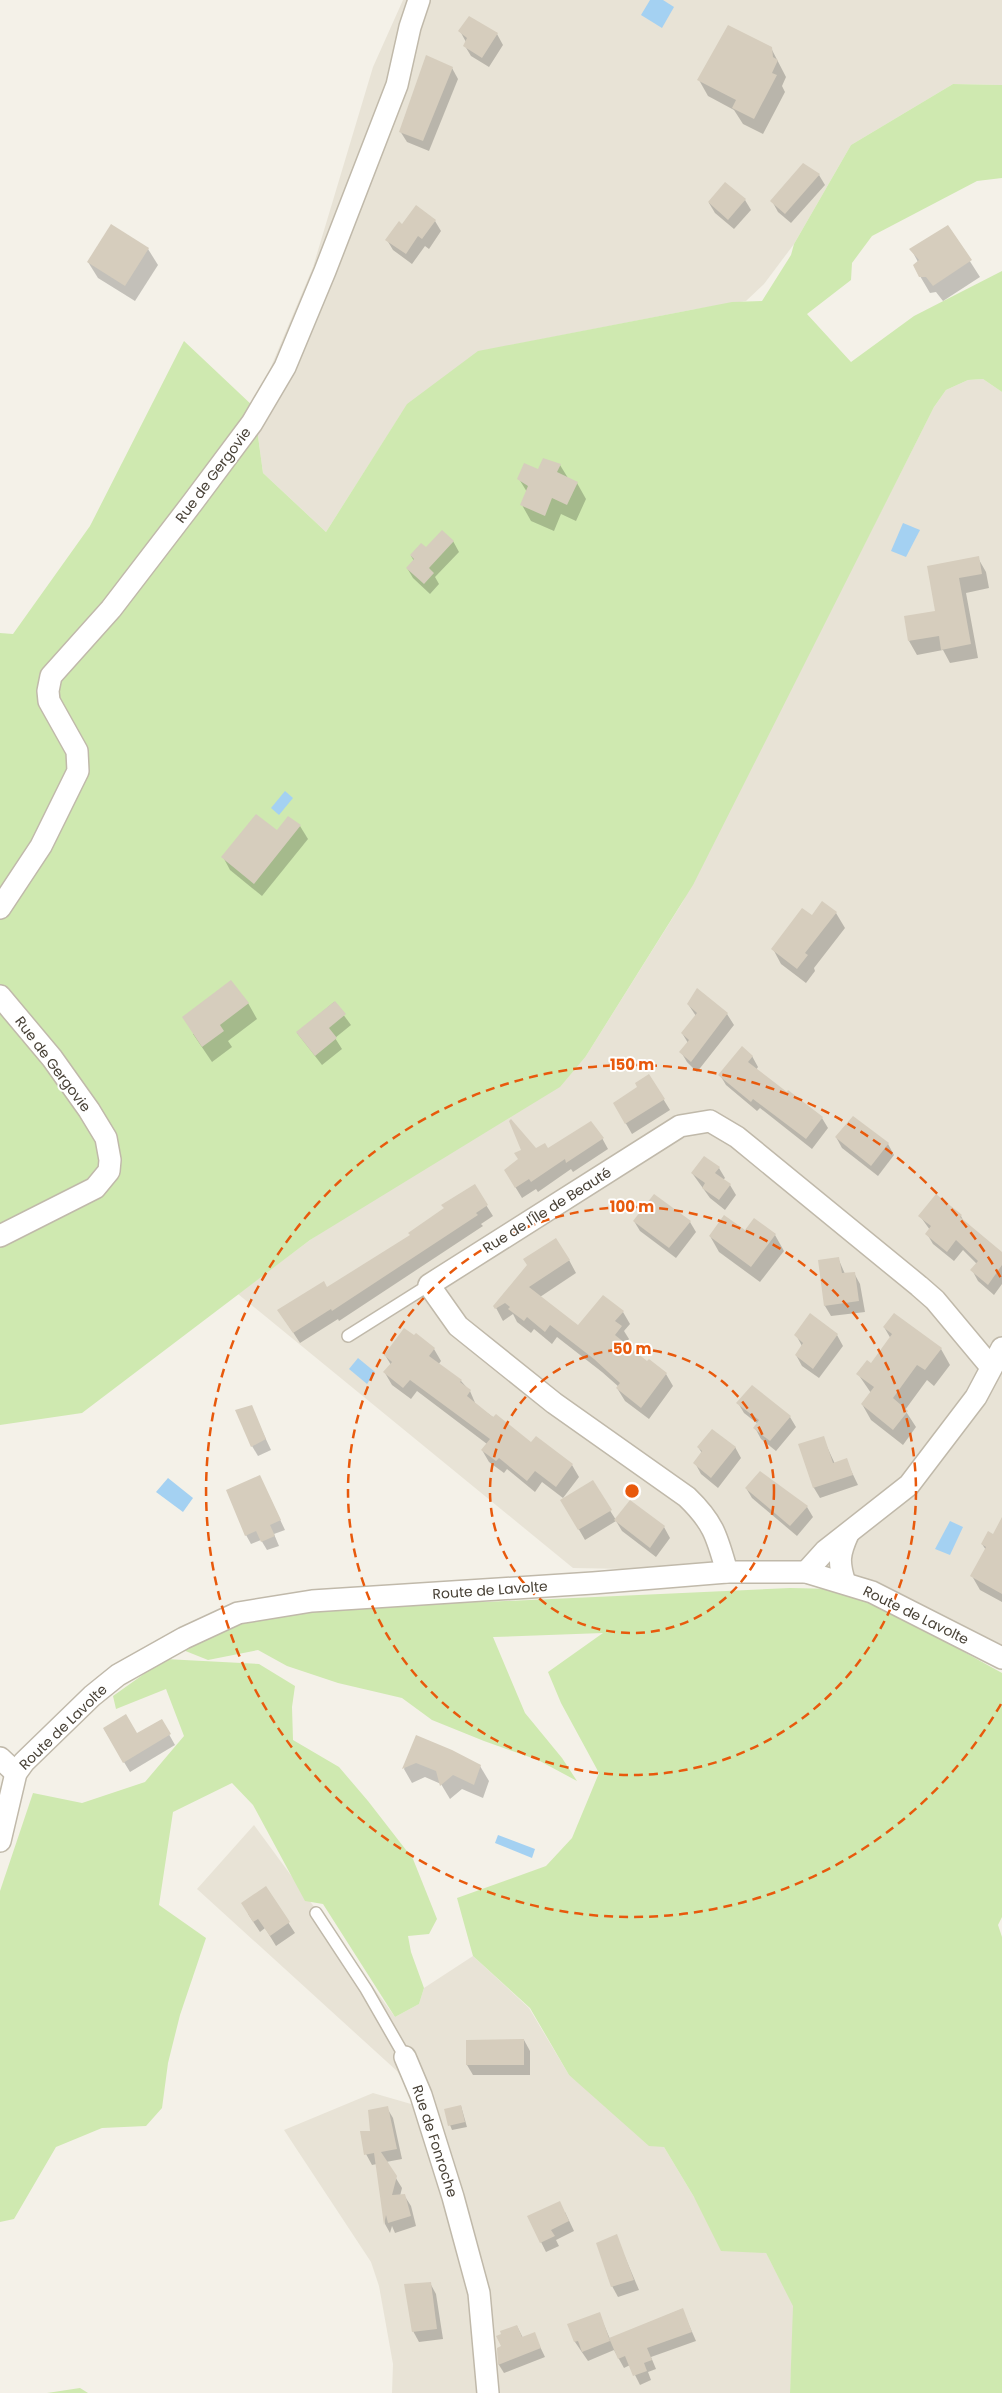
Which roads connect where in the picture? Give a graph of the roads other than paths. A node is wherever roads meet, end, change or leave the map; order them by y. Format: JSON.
{"nodes":[{"id":1,"x":419,"y":0,"type":"edge"},
{"id":2,"x":0,"y":908,"type":"edge"},
{"id":3,"x":0,"y":996,"type":"edge"},
{"id":4,"x":0,"y":1236,"type":"edge"},
{"id":5,"x":429,"y":1285,"type":"junction"},
{"id":6,"x":348,"y":1336,"type":"dead end"},
{"id":7,"x":1002,"y":1348,"type":"edge"},
{"id":8,"x":991,"y":1367,"type":"junction"},
{"id":9,"x":848,"y":1534,"type":"junction"},
{"id":10,"x":727,"y":1572,"type":"junction"},
{"id":11,"x":806,"y":1572,"type":"junction"},
{"id":12,"x":845,"y":1583,"type":"junction"},
{"id":13,"x":1002,"y":1658,"type":"edge"},
{"id":14,"x":0,"y":1758,"type":"edge"},
{"id":15,"x":16,"y":1774,"type":"junction"},
{"id":16,"x":0,"y":1841,"type":"edge"},
{"id":17,"x":316,"y":1913,"type":"dead end"},
{"id":18,"x":405,"y":2057,"type":"joint"},
{"id":19,"x":488,"y":2393,"type":"edge"}],
"edges":[{"from":1,"to":2,"type":"street","name":"Rue de Gergovie"},
{"from":3,"to":4,"type":"street","name":"Rue de Gergovie"},
{"from":5,"to":6,"type":"lane"},
{"from":5,"to":8,"type":"street","name":"Rue de l'Île de Beauté"},
{"from":5,"to":10,"type":"street"},
{"from":7,"to":8,"type":"street"},
{"from":8,"to":9,"type":"street"},
{"from":9,"to":11,"type":"street"},
{"from":9,"to":12,"type":"street"},
{"from":10,"to":11,"type":"street","name":"Route de Lavolte"},
{"from":10,"to":15,"type":"street","name":"Route de Lavolte"},
{"from":11,"to":12,"type":"street","name":"Route de Lavolte"},
{"from":12,"to":13,"type":"street","name":"Route de Lavolte"},
{"from":14,"to":15,"type":"street"},
{"from":15,"to":16,"type":"street"},
{"from":17,"to":18,"type":"lane","name":"Rue de Fonroche"},
{"from":18,"to":19,"type":"street","name":"Rue de Fonroche"}]}
